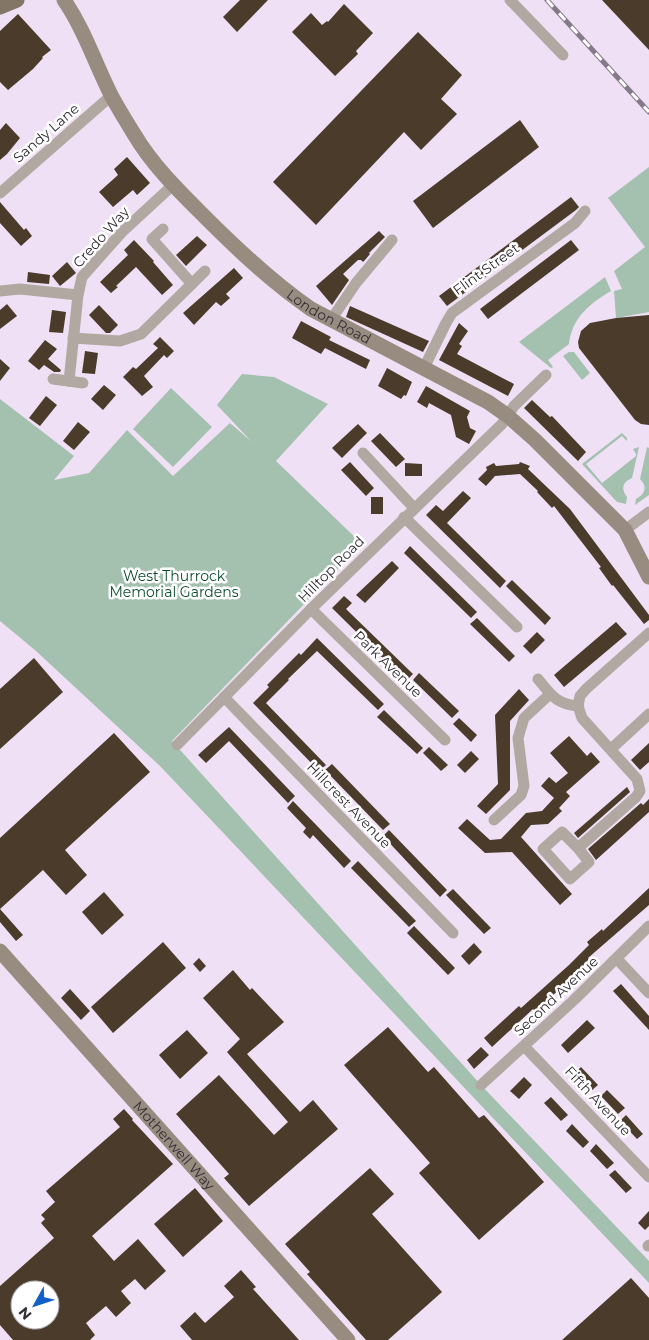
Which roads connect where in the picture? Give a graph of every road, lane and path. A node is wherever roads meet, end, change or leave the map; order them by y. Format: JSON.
{"nodes":[{"id":1,"x":17,"y":0,"type":"edge"},
{"id":2,"x":64,"y":0,"type":"edge"},
{"id":3,"x":510,"y":0,"type":"edge"},
{"id":4,"x":0,"y":7,"type":"edge"},
{"id":5,"x":562,"y":55,"type":"dead end"},
{"id":6,"x":112,"y":95,"type":"junction"},
{"id":7,"x":173,"y":185,"type":"junction"},
{"id":8,"x":0,"y":193,"type":"edge"},
{"id":9,"x":585,"y":211,"type":"dead end"},
{"id":10,"x":163,"y":229,"type":"dead end"},
{"id":11,"x":392,"y":240,"type":"dead end"},
{"id":12,"x":205,"y":271,"type":"dead end"},
{"id":13,"x":192,"y":284,"type":"junction"},
{"id":14,"x":0,"y":290,"type":"edge"},
{"id":15,"x":78,"y":295,"type":"junction"},
{"id":16,"x":331,"y":320,"type":"junction"},
{"id":17,"x":73,"y":338,"type":"junction"},
{"id":18,"x":424,"y":368,"type":"junction"},
{"id":19,"x":546,"y":375,"type":"dead end"},
{"id":20,"x":53,"y":379,"type":"dead end"},
{"id":21,"x":68,"y":381,"type":"junction"},
{"id":22,"x":83,"y":383,"type":"dead end"},
{"id":23,"x":508,"y":416,"type":"junction"},
{"id":24,"x":363,"y":453,"type":"dead end"},
{"id":25,"x":414,"y":508,"type":"junction"},
{"id":26,"x":649,"y":512,"type":"edge"},
{"id":27,"x":404,"y":518,"type":"junction"},
{"id":28,"x":625,"y":530,"type":"junction"},
{"id":29,"x":649,"y":577,"type":"edge"},
{"id":30,"x":311,"y":609,"type":"junction"},
{"id":31,"x":517,"y":627,"type":"dead end"},
{"id":32,"x":649,"y":633,"type":"edge"},
{"id":33,"x":538,"y":679,"type":"dead end"},
{"id":34,"x":550,"y":694,"type":"junction"},
{"id":35,"x":224,"y":697,"type":"junction"},
{"id":36,"x":578,"y":706,"type":"junction"},
{"id":37,"x":649,"y":714,"type":"edge"},
{"id":38,"x":445,"y":740,"type":"dead end"},
{"id":39,"x":176,"y":745,"type":"dead end"},
{"id":40,"x":611,"y":748,"type":"junction"},
{"id":41,"x":494,"y":820,"type":"dead end"},
{"id":42,"x":578,"y":848,"type":"dead end"},
{"id":43,"x":649,"y":926,"type":"edge"},
{"id":44,"x":452,"y":934,"type":"dead end"},
{"id":45,"x":0,"y":951,"type":"edge"},
{"id":46,"x":617,"y":959,"type":"junction"},
{"id":47,"x":649,"y":993,"type":"edge"},
{"id":48,"x":524,"y":1046,"type":"junction"},
{"id":49,"x":481,"y":1085,"type":"dead end"},
{"id":50,"x":649,"y":1177,"type":"edge"},
{"id":51,"x":348,"y":1340,"type":"edge"}],
"edges":[{"from":1,"to":4,"type":"main road"},
{"from":2,"to":6,"type":"street","name":"London Road"},
{"from":3,"to":5,"type":"street"},
{"from":6,"to":7,"type":"street","name":"London Road"},
{"from":6,"to":8,"type":"street","name":"Sandy Lane"},
{"from":7,"to":15,"type":"street","name":"Credo Way"},
{"from":7,"to":16,"type":"street","name":"London Road"},
{"from":9,"to":18,"type":"street","name":"Flint Street"},
{"from":10,"to":13,"type":"street"},
{"from":11,"to":16,"type":"street"},
{"from":12,"to":13,"type":"street"},
{"from":13,"to":17,"type":"street"},
{"from":14,"to":15,"type":"street"},
{"from":15,"to":17,"type":"street","name":"Credo Way"},
{"from":16,"to":18,"type":"street","name":"London Road"},
{"from":17,"to":21,"type":"street","name":"Credo Way"},
{"from":18,"to":23,"type":"street","name":"London Road"},
{"from":19,"to":23,"type":"street","name":"Hilltop Road"},
{"from":20,"to":21,"type":"street"},
{"from":21,"to":22,"type":"street"},
{"from":23,"to":25,"type":"street","name":"Hilltop Road"},
{"from":23,"to":28,"type":"street","name":"London Road"},
{"from":24,"to":25,"type":"street"},
{"from":25,"to":27,"type":"street","name":"Hilltop Road"},
{"from":26,"to":28,"type":"street"},
{"from":27,"to":30,"type":"street","name":"Hilltop Road"},
{"from":27,"to":31,"type":"street"},
{"from":28,"to":29,"type":"street","name":"London Road"},
{"from":30,"to":35,"type":"street","name":"Hilltop Road"},
{"from":30,"to":38,"type":"street","name":"Park Avenue"},
{"from":32,"to":36,"type":"street"},
{"from":33,"to":34,"type":"street"},
{"from":34,"to":36,"type":"street"},
{"from":34,"to":41,"type":"street"},
{"from":35,"to":39,"type":"street","name":"Hilltop Road"},
{"from":35,"to":44,"type":"street","name":"Hillcrest Avenue"},
{"from":36,"to":40,"type":"street"},
{"from":37,"to":40,"type":"street"},
{"from":40,"to":42,"type":"street"},
{"from":43,"to":46,"type":"street","name":"Second Avenue"},
{"from":45,"to":51,"type":"street","name":"Motherwell Way"},
{"from":46,"to":47,"type":"street"},
{"from":46,"to":48,"type":"street","name":"Second Avenue"},
{"from":48,"to":49,"type":"street","name":"Second Avenue"},
{"from":48,"to":50,"type":"street","name":"Fifth Avenue"}]}
